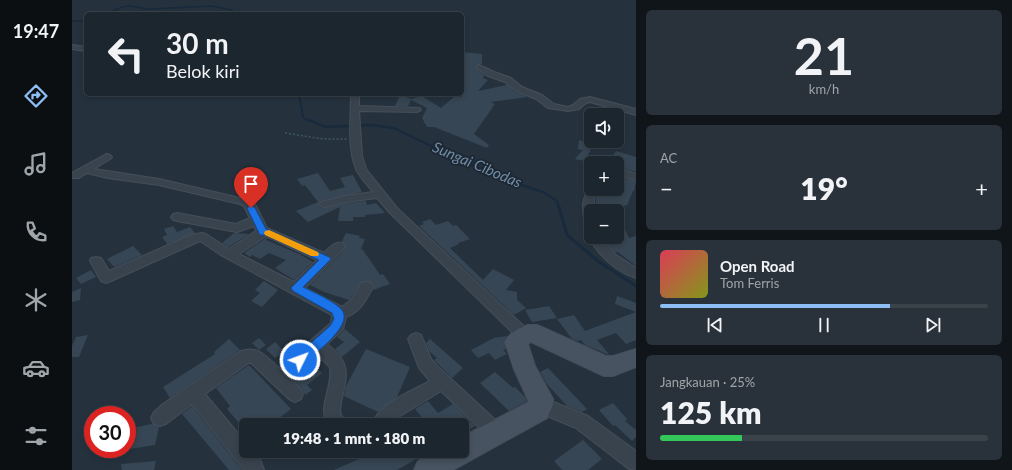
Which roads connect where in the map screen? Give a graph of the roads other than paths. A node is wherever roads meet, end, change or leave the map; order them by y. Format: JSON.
{"nodes":[{"id":1,"x":72,"y":47,"type":"edge"},
{"id":2,"x":84,"y":49,"type":"edge"},
{"id":3,"x":479,"y":67,"type":"dead end"},
{"id":4,"x":355,"y":96,"type":"edge"},
{"id":5,"x":417,"y":110,"type":"dead end"},
{"id":6,"x":355,"y":112,"type":"junction"},
{"id":7,"x":636,"y":112,"type":"edge"},
{"id":8,"x":107,"y":157,"type":"dead end"},
{"id":9,"x":86,"y":170,"type":"junction"},
{"id":10,"x":624,"y":173,"type":"edge"},
{"id":11,"x":75,"y":176,"type":"dead end"},
{"id":12,"x":636,"y":177,"type":"edge"},
{"id":13,"x":380,"y":194,"type":"junction"},
{"id":14,"x":325,"y":204,"type":"dead end"},
{"id":15,"x":177,"y":217,"type":"dead end"},
{"id":16,"x":257,"y":220,"type":"junction"},
{"id":17,"x":199,"y":222,"type":"junction"},
{"id":18,"x":263,"y":232,"type":"junction"},
{"id":19,"x":202,"y":238,"type":"junction"},
{"id":20,"x":599,"y":244,"type":"edge"},
{"id":21,"x":339,"y":246,"type":"dead end"},
{"id":22,"x":230,"y":254,"type":"junction"},
{"id":23,"x":326,"y":259,"type":"junction"},
{"id":24,"x":96,"y":261,"type":"dead end"},
{"id":25,"x":636,"y":272,"type":"edge"},
{"id":26,"x":366,"y":287,"type":"dead end"},
{"id":27,"x":296,"y":288,"type":"junction"},
{"id":28,"x":339,"y":314,"type":"junction"},
{"id":29,"x":524,"y":335,"type":"junction"},
{"id":30,"x":416,"y":339,"type":"dead end"},
{"id":31,"x":316,"y":345,"type":"junction"},
{"id":32,"x":634,"y":361,"type":"edge"},
{"id":33,"x":279,"y":378,"type":"junction"},
{"id":34,"x":443,"y":382,"type":"junction"},
{"id":35,"x":193,"y":393,"type":"junction"},
{"id":36,"x":295,"y":394,"type":"dead end"},
{"id":37,"x":541,"y":405,"type":"junction"},
{"id":38,"x":160,"y":418,"type":"dead end"},
{"id":39,"x":333,"y":418,"type":"edge"},
{"id":40,"x":387,"y":418,"type":"edge"},
{"id":41,"x":497,"y":432,"type":"junction"},
{"id":42,"x":636,"y":462,"type":"edge"},
{"id":43,"x":255,"y":470,"type":"edge"},
{"id":44,"x":426,"y":470,"type":"edge"}],
"edges":[{"from":1,"to":2,"type":"street"},
{"from":3,"to":7,"type":"street"},
{"from":4,"to":6,"type":"street"},
{"from":5,"to":6,"type":"street"},
{"from":6,"to":13,"type":"street"},
{"from":8,"to":9,"type":"street"},
{"from":9,"to":11,"type":"street"},
{"from":9,"to":16,"type":"street"},
{"from":10,"to":12,"type":"street"},
{"from":13,"to":14,"type":"street"},
{"from":13,"to":29,"type":"street"},
{"from":15,"to":17,"type":"street"},
{"from":16,"to":17,"type":"street"},
{"from":16,"to":18,"type":"street"},
{"from":17,"to":19,"type":"street"},
{"from":18,"to":22,"type":"street"},
{"from":18,"to":23,"type":"street"},
{"from":19,"to":22,"type":"street"},
{"from":19,"to":24,"type":"street"},
{"from":20,"to":25,"type":"street"},
{"from":21,"to":23,"type":"street"},
{"from":22,"to":27,"type":"street"},
{"from":23,"to":27,"type":"street"},
{"from":26,"to":28,"type":"street"},
{"from":27,"to":28,"type":"street"},
{"from":28,"to":31,"type":"street"},
{"from":29,"to":32,"type":"street"},
{"from":29,"to":37,"type":"street"},
{"from":30,"to":34,"type":"street"},
{"from":31,"to":33,"type":"street"},
{"from":31,"to":39,"type":"street"},
{"from":33,"to":35,"type":"street"},
{"from":33,"to":36,"type":"street"},
{"from":34,"to":40,"type":"street"},
{"from":34,"to":41,"type":"street"},
{"from":35,"to":38,"type":"street"},
{"from":35,"to":43,"type":"street"},
{"from":37,"to":41,"type":"street"},
{"from":37,"to":42,"type":"street"},
{"from":41,"to":44,"type":"street"}]}
